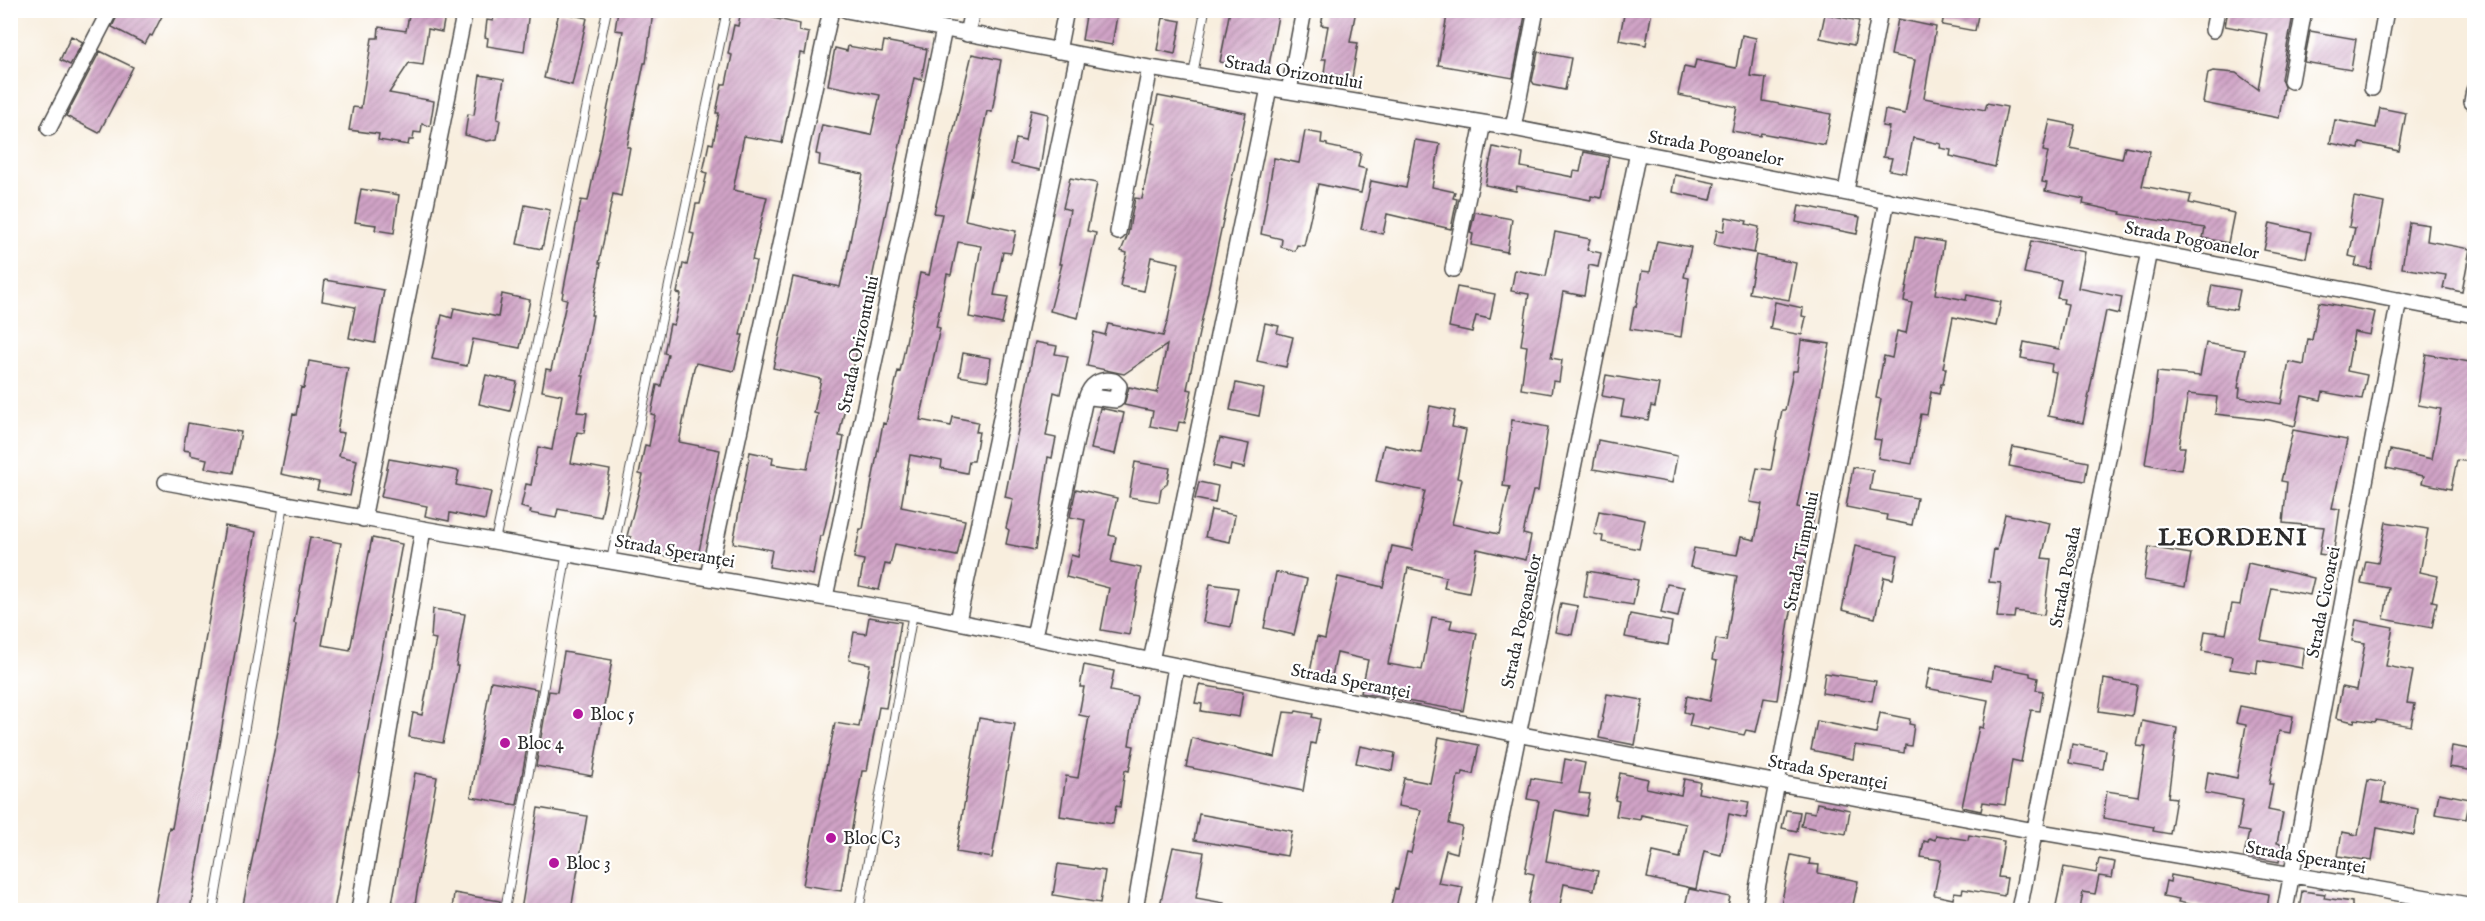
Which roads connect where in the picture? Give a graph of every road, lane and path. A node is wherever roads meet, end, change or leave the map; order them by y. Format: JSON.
{"nodes":[{"id":1,"x":110,"y":10,"type":"edge"},
{"id":2,"x":465,"y":10,"type":"edge"},
{"id":3,"x":607,"y":10,"type":"edge"},
{"id":4,"x":727,"y":10,"type":"edge"},
{"id":5,"x":831,"y":10,"type":"edge"},
{"id":6,"x":846,"y":10,"type":"edge"},
{"id":7,"x":972,"y":10,"type":"edge"},
{"id":8,"x":1066,"y":10,"type":"edge"},
{"id":9,"x":1205,"y":10,"type":"edge"},
{"id":10,"x":1304,"y":10,"type":"edge"},
{"id":11,"x":1536,"y":10,"type":"edge"},
{"id":12,"x":1880,"y":10,"type":"edge"},
{"id":13,"x":2217,"y":10,"type":"edge"},
{"id":14,"x":2304,"y":10,"type":"edge"},
{"id":15,"x":2386,"y":10,"type":"edge"},
{"id":16,"x":868,"y":13,"type":"edge"},
{"id":17,"x":944,"y":29,"type":"junction"},
{"id":18,"x":2213,"y":30,"type":"dead end"},
{"id":19,"x":967,"y":33,"type":"junction"},
{"id":20,"x":1058,"y":51,"type":"junction"},
{"id":21,"x":1078,"y":55,"type":"junction"},
{"id":22,"x":1150,"y":68,"type":"junction"},
{"id":23,"x":1193,"y":75,"type":"junction"},
{"id":24,"x":2291,"y":81,"type":"dead end"},
{"id":25,"x":1269,"y":88,"type":"junction"},
{"id":26,"x":2372,"y":88,"type":"dead end"},
{"id":27,"x":1289,"y":91,"type":"junction"},
{"id":28,"x":1484,"y":123,"type":"junction"},
{"id":29,"x":49,"y":128,"type":"dead end"},
{"id":30,"x":1512,"y":128,"type":"junction"},
{"id":31,"x":1638,"y":152,"type":"junction"},
{"id":32,"x":1846,"y":191,"type":"junction"},
{"id":33,"x":1887,"y":200,"type":"junction"},
{"id":34,"x":1118,"y":232,"type":"dead end"},
{"id":35,"x":2149,"y":251,"type":"junction"},
{"id":36,"x":1453,"y":269,"type":"dead end"},
{"id":37,"x":2399,"y":300,"type":"junction"},
{"id":38,"x":2475,"y":315,"type":"edge"},
{"id":39,"x":1086,"y":399,"type":"dead end"},
{"id":40,"x":166,"y":482,"type":"dead end"},
{"id":41,"x":284,"y":504,"type":"junction"},
{"id":42,"x":363,"y":519,"type":"junction"},
{"id":43,"x":423,"y":529,"type":"junction"},
{"id":44,"x":495,"y":541,"type":"junction"},
{"id":45,"x":567,"y":552,"type":"junction"},
{"id":46,"x":611,"y":560,"type":"junction"},
{"id":47,"x":708,"y":576,"type":"junction"},
{"id":48,"x":825,"y":597,"type":"junction"},
{"id":49,"x":914,"y":613,"type":"junction"},
{"id":50,"x":958,"y":621,"type":"junction"},
{"id":51,"x":1034,"y":636,"type":"junction"},
{"id":52,"x":1151,"y":661,"type":"junction"},
{"id":53,"x":1176,"y":666,"type":"junction"},
{"id":54,"x":1517,"y":734,"type":"junction"},
{"id":55,"x":1778,"y":782,"type":"junction"},
{"id":56,"x":2035,"y":831,"type":"junction"},
{"id":57,"x":2292,"y":874,"type":"junction"},
{"id":58,"x":2475,"y":906,"type":"edge"},
{"id":59,"x":213,"y":910,"type":"edge"},
{"id":60,"x":359,"y":910,"type":"edge"},
{"id":61,"x":505,"y":910,"type":"edge"},
{"id":62,"x":859,"y":910,"type":"edge"},
{"id":63,"x":1135,"y":910,"type":"edge"},
{"id":64,"x":1482,"y":910,"type":"edge"},
{"id":65,"x":1753,"y":910,"type":"edge"},
{"id":66,"x":2019,"y":910,"type":"edge"},
{"id":67,"x":2285,"y":910,"type":"edge"}],
"edges":[{"from":1,"to":29,"type":"street"},
{"from":2,"to":42,"type":"street"},
{"from":3,"to":44,"type":"lane"},
{"from":4,"to":46,"type":"lane"},
{"from":5,"to":47,"type":"street"},
{"from":6,"to":16,"type":"street","name":"Strada Orizontului"},
{"from":7,"to":19,"type":"street"},
{"from":8,"to":20,"type":"street"},
{"from":9,"to":23,"type":"lane"},
{"from":10,"to":27,"type":"street"},
{"from":11,"to":30,"type":"street"},
{"from":12,"to":32,"type":"street"},
{"from":13,"to":18,"type":"street"},
{"from":14,"to":24,"type":"street"},
{"from":15,"to":26,"type":"street"},
{"from":16,"to":17,"type":"street","name":"Strada Orizontului"},
{"from":17,"to":19,"type":"street","name":"Strada Orizontului"},
{"from":17,"to":48,"type":"street","name":"Strada Orizontului"},
{"from":19,"to":20,"type":"street","name":"Strada Orizontului"},
{"from":20,"to":21,"type":"street","name":"Strada Orizontului"},
{"from":21,"to":22,"type":"street","name":"Strada Orizontului"},
{"from":21,"to":50,"type":"street"},
{"from":22,"to":23,"type":"street","name":"Strada Orizontului"},
{"from":22,"to":34,"type":"street"},
{"from":23,"to":25,"type":"street","name":"Strada Orizontului"},
{"from":25,"to":27,"type":"street","name":"Strada Orizontului"},
{"from":25,"to":52,"type":"street"},
{"from":27,"to":28,"type":"street","name":"Strada Orizontului"},
{"from":28,"to":30,"type":"street","name":"Strada Orizontului"},
{"from":28,"to":36,"type":"street"},
{"from":30,"to":31,"type":"street","name":"Strada Orizontului"},
{"from":31,"to":32,"type":"street","name":"Strada Pogoanelor"},
{"from":31,"to":54,"type":"street","name":"Strada Pogoanelor"},
{"from":32,"to":33,"type":"street","name":"Strada Pogoanelor"},
{"from":33,"to":35,"type":"street","name":"Strada Pogoanelor"},
{"from":33,"to":55,"type":"street","name":"Strada Timpului"},
{"from":35,"to":37,"type":"street","name":"Strada Pogoanelor"},
{"from":35,"to":56,"type":"street","name":"Strada Posada"},
{"from":37,"to":38,"type":"street","name":"Strada Pogoanelor"},
{"from":37,"to":57,"type":"street","name":"Strada Cicoarei"},
{"from":39,"to":51,"type":"street"},
{"from":40,"to":41,"type":"street","name":"Strada Speranței"},
{"from":41,"to":42,"type":"street","name":"Strada Speranței"},
{"from":41,"to":59,"type":"lane"},
{"from":42,"to":43,"type":"street","name":"Strada Speranței"},
{"from":43,"to":44,"type":"street","name":"Strada Speranței"},
{"from":43,"to":60,"type":"street"},
{"from":44,"to":45,"type":"street","name":"Strada Speranței"},
{"from":45,"to":46,"type":"street","name":"Strada Speranței"},
{"from":45,"to":61,"type":"lane"},
{"from":46,"to":47,"type":"street","name":"Strada Speranței"},
{"from":47,"to":48,"type":"street","name":"Strada Speranței"},
{"from":48,"to":49,"type":"street","name":"Strada Speranței"},
{"from":49,"to":50,"type":"street","name":"Strada Speranței"},
{"from":49,"to":62,"type":"lane"},
{"from":50,"to":51,"type":"street","name":"Strada Speranței"},
{"from":51,"to":52,"type":"street","name":"Strada Speranței"},
{"from":52,"to":53,"type":"street","name":"Strada Speranței"},
{"from":53,"to":54,"type":"street","name":"Strada Speranței"},
{"from":53,"to":63,"type":"street"},
{"from":54,"to":55,"type":"street","name":"Strada Speranței"},
{"from":54,"to":64,"type":"street","name":"Strada Pogoanelor"},
{"from":55,"to":56,"type":"street","name":"Strada Speranței"},
{"from":55,"to":65,"type":"street","name":"Strada Timpului"},
{"from":56,"to":57,"type":"street","name":"Strada Speranței"},
{"from":56,"to":66,"type":"street","name":"Strada Posada"},
{"from":57,"to":58,"type":"street","name":"Strada Speranței"},
{"from":57,"to":67,"type":"street","name":"Strada Cicoarei"}]}
